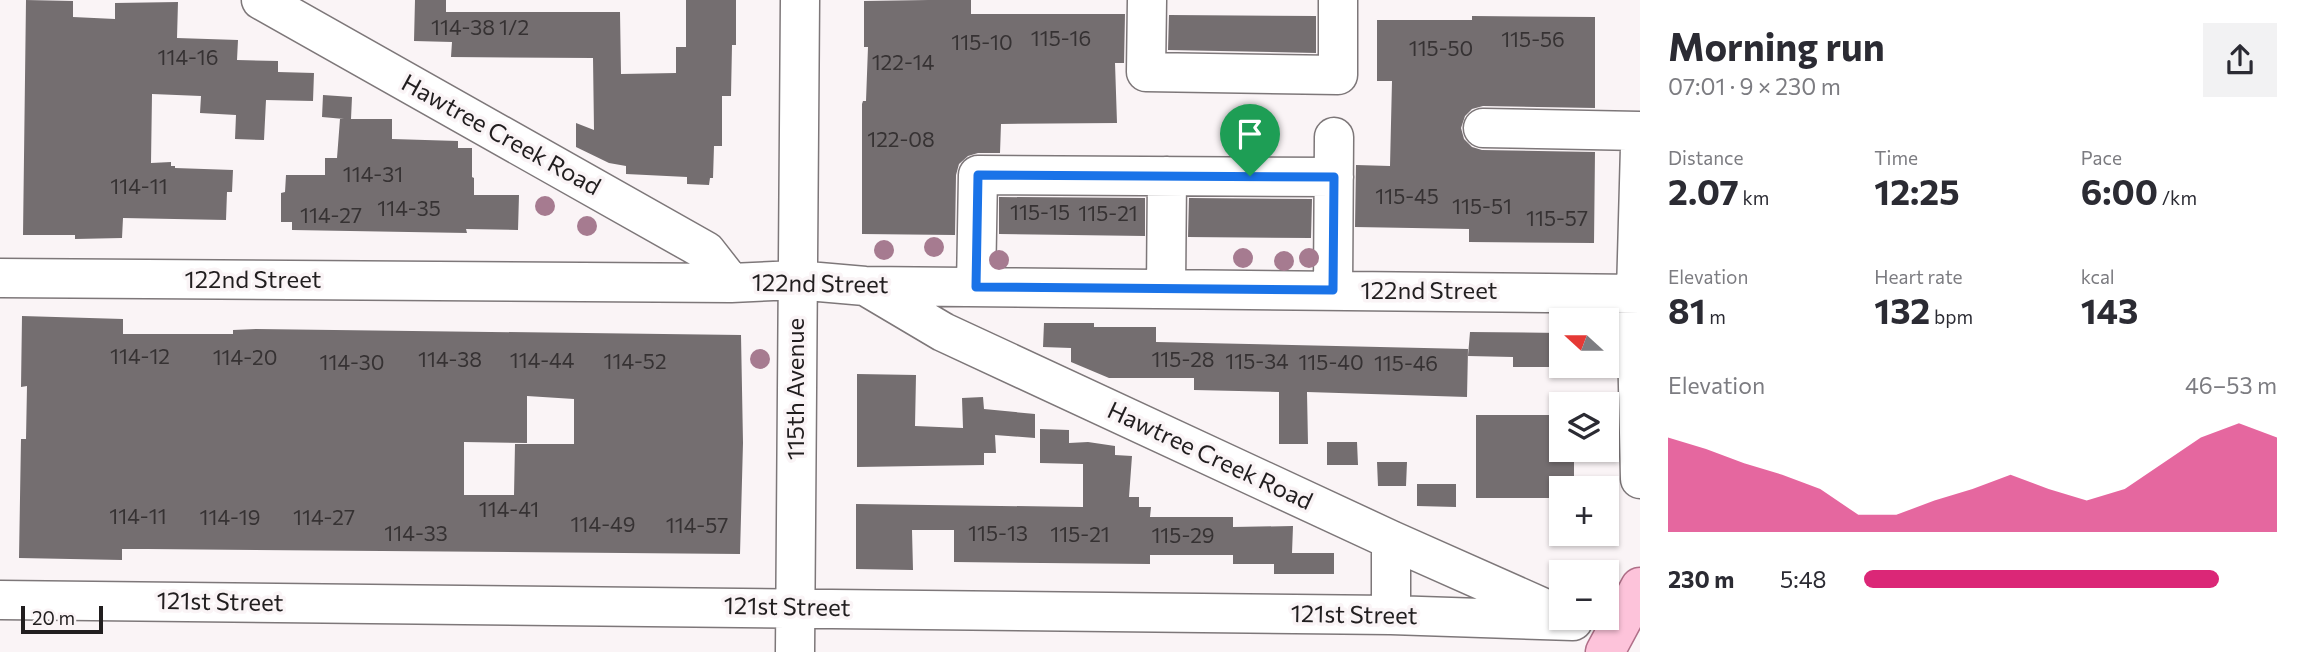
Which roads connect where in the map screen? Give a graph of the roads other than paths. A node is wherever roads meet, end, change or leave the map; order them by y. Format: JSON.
{"nodes":[{"id":1,"x":261,"y":0,"type":"edge"},
{"id":2,"x":800,"y":0,"type":"edge"},
{"id":3,"x":1147,"y":0,"type":"edge"},
{"id":4,"x":1338,"y":0,"type":"edge"},
{"id":5,"x":1483,"y":128,"type":"dead end"},
{"id":6,"x":1640,"y":131,"type":"edge"},
{"id":7,"x":1334,"y":137,"type":"dead end"},
{"id":8,"x":1640,"y":147,"type":"edge"},
{"id":9,"x":1167,"y":176,"type":"junction"},
{"id":10,"x":1334,"y":177,"type":"junction"},
{"id":11,"x":0,"y":278,"type":"edge"},
{"id":12,"x":796,"y":280,"type":"junction"},
{"id":13,"x":731,"y":283,"type":"junction"},
{"id":14,"x":865,"y":286,"type":"junction"},
{"id":15,"x":976,"y":287,"type":"junction"},
{"id":16,"x":1166,"y":289,"type":"junction"},
{"id":17,"x":1333,"y":290,"type":"junction"},
{"id":18,"x":1638,"y":293,"type":"edge"},
{"id":19,"x":1640,"y":479,"type":"edge"},
{"id":20,"x":1391,"y":540,"type":"junction"},
{"id":21,"x":1640,"y":587,"type":"edge"},
{"id":22,"x":0,"y":600,"type":"edge"},
{"id":23,"x":795,"y":607,"type":"junction"},
{"id":24,"x":1391,"y":615,"type":"junction"},
{"id":25,"x":1549,"y":616,"type":"edge"},
{"id":26,"x":1549,"y":625,"type":"edge"},
{"id":27,"x":794,"y":652,"type":"edge"},
{"id":28,"x":1605,"y":652,"type":"edge"}],
"edges":[{"from":1,"to":13,"type":"street","name":"Hawtree Creek Road"},
{"from":2,"to":12,"type":"street","name":"115th Avenue"},
{"from":3,"to":4,"type":"street"},
{"from":5,"to":6,"type":"street"},
{"from":7,"to":10,"type":"street"},
{"from":8,"to":18,"type":"street"},
{"from":9,"to":10,"type":"street"},
{"from":9,"to":15,"type":"street"},
{"from":9,"to":16,"type":"street"},
{"from":10,"to":17,"type":"street"},
{"from":11,"to":13,"type":"street","name":"122nd Street"},
{"from":12,"to":13,"type":"street","name":"122nd Street"},
{"from":12,"to":14,"type":"street","name":"122nd Street"},
{"from":12,"to":23,"type":"street","name":"115th Avenue"},
{"from":14,"to":15,"type":"street","name":"122nd Street"},
{"from":14,"to":20,"type":"street","name":"Hawtree Creek Road"},
{"from":15,"to":16,"type":"street","name":"122nd Street"},
{"from":16,"to":17,"type":"street","name":"122nd Street"},
{"from":17,"to":18,"type":"street","name":"122nd Street"},
{"from":18,"to":19,"type":"street"},
{"from":20,"to":24,"type":"street"},
{"from":20,"to":25,"type":"street","name":"Hawtree Creek Road"},
{"from":21,"to":28,"type":"main road"},
{"from":22,"to":23,"type":"street","name":"121st Street"},
{"from":23,"to":24,"type":"street","name":"121st Street"},
{"from":23,"to":27,"type":"street","name":"115th Avenue"},
{"from":24,"to":26,"type":"street","name":"121st Street"}]}
